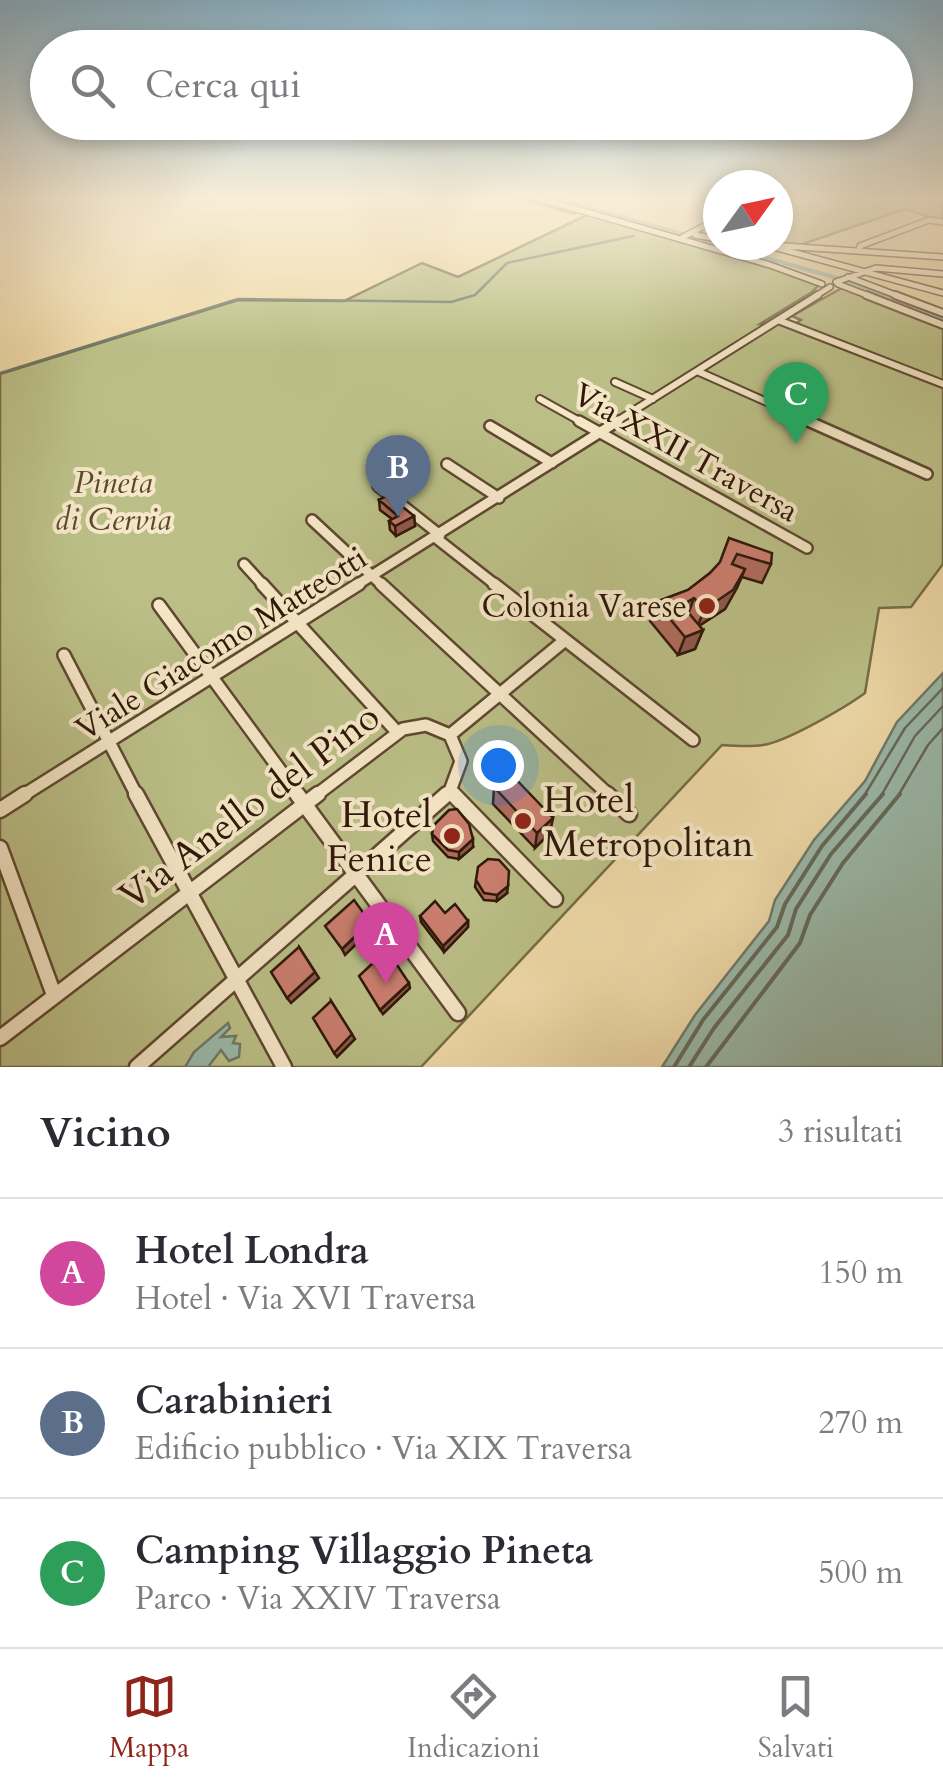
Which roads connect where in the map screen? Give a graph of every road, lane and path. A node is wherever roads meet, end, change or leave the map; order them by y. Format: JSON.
{"nodes":[{"id":1,"x":859,"y":248,"type":"edge"},
{"id":2,"x":793,"y":249,"type":"edge"},
{"id":3,"x":793,"y":249,"type":"edge"},
{"id":4,"x":856,"y":251,"type":"junction"},
{"id":5,"x":943,"y":257,"type":"edge"},
{"id":6,"x":752,"y":260,"type":"edge"},
{"id":7,"x":756,"y":260,"type":"edge"},
{"id":8,"x":864,"y":270,"type":"junction"},
{"id":9,"x":880,"y":272,"type":"junction"},
{"id":10,"x":943,"y":274,"type":"edge"},
{"id":11,"x":834,"y":283,"type":"junction"},
{"id":12,"x":943,"y":294,"type":"edge"},
{"id":13,"x":943,"y":313,"type":"edge"},
{"id":14,"x":778,"y":320,"type":"junction"},
{"id":15,"x":943,"y":325,"type":"edge"},
{"id":16,"x":697,"y":371,"type":"junction"},
{"id":17,"x":615,"y":382,"type":"dead end"},
{"id":18,"x":943,"y":384,"type":"edge"},
{"id":19,"x":653,"y":398,"type":"junction"},
{"id":20,"x":540,"y":399,"type":"dead end"},
{"id":21,"x":490,"y":426,"type":"dead end"},
{"id":22,"x":599,"y":433,"type":"junction"},
{"id":23,"x":552,"y":463,"type":"junction"},
{"id":24,"x":447,"y":464,"type":"dead end"},
{"id":25,"x":928,"y":474,"type":"dead end"},
{"id":26,"x":378,"y":486,"type":"dead end"},
{"id":27,"x":499,"y":498,"type":"junction"},
{"id":28,"x":312,"y":520,"type":"dead end"},
{"id":29,"x":438,"y":536,"type":"junction"},
{"id":30,"x":808,"y":548,"type":"dead end"},
{"id":31,"x":244,"y":564,"type":"dead end"},
{"id":32,"x":373,"y":578,"type":"junction"},
{"id":33,"x":159,"y":606,"type":"dead end"},
{"id":34,"x":298,"y":623,"type":"junction"},
{"id":35,"x":564,"y":641,"type":"junction"},
{"id":36,"x":64,"y":655,"type":"dead end"},
{"id":37,"x":212,"y":677,"type":"junction"},
{"id":38,"x":500,"y":694,"type":"junction"},
{"id":39,"x":397,"y":732,"type":"junction"},
{"id":40,"x":450,"y":734,"type":"junction"},
{"id":41,"x":693,"y":740,"type":"dead end"},
{"id":42,"x":110,"y":741,"type":"junction"},
{"id":43,"x":450,"y":791,"type":"junction"},
{"id":44,"x":304,"y":803,"type":"junction"},
{"id":45,"x":0,"y":810,"type":"edge"},
{"id":46,"x":630,"y":814,"type":"dead end"},
{"id":47,"x":0,"y":848,"type":"edge"},
{"id":48,"x":356,"y":872,"type":"junction"},
{"id":49,"x":187,"y":893,"type":"junction"},
{"id":50,"x":554,"y":900,"type":"dead end"},
{"id":51,"x":235,"y":980,"type":"junction"},
{"id":52,"x":54,"y":995,"type":"junction"},
{"id":53,"x":458,"y":1014,"type":"dead end"},
{"id":54,"x":0,"y":1038,"type":"edge"},
{"id":55,"x":137,"y":1067,"type":"edge"},
{"id":56,"x":284,"y":1067,"type":"edge"}],
"edges":[{"from":1,"to":4,"type":"street"},
{"from":2,"to":4,"type":"street"},
{"from":3,"to":8,"type":"street"},
{"from":4,"to":5,"type":"street"},
{"from":4,"to":8,"type":"street"},
{"from":6,"to":11,"type":"street"},
{"from":7,"to":11,"type":"street"},
{"from":8,"to":9,"type":"street"},
{"from":8,"to":11,"type":"street"},
{"from":9,"to":10,"type":"street"},
{"from":9,"to":12,"type":"street"},
{"from":11,"to":13,"type":"street"},
{"from":11,"to":14,"type":"street","name":"Viale Giacomo Matteotti"},
{"from":11,"to":15,"type":"street"},
{"from":14,"to":16,"type":"street","name":"Viale Giacomo Matteotti"},
{"from":14,"to":18,"type":"street"},
{"from":16,"to":19,"type":"street","name":"Viale Giacomo Matteotti"},
{"from":16,"to":25,"type":"street"},
{"from":17,"to":19,"type":"street"},
{"from":19,"to":22,"type":"street","name":"Viale Giacomo Matteotti"},
{"from":20,"to":22,"type":"street","name":"Via XXII Traversa"},
{"from":21,"to":23,"type":"street"},
{"from":22,"to":23,"type":"street","name":"Viale Giacomo Matteotti"},
{"from":22,"to":30,"type":"street","name":"Via XXII Traversa"},
{"from":23,"to":27,"type":"street","name":"Viale Giacomo Matteotti"},
{"from":24,"to":27,"type":"street"},
{"from":26,"to":29,"type":"street"},
{"from":27,"to":29,"type":"street","name":"Viale Giacomo Matteotti"},
{"from":28,"to":32,"type":"street"},
{"from":29,"to":32,"type":"street","name":"Viale Giacomo Matteotti"},
{"from":29,"to":35,"type":"street"},
{"from":31,"to":34,"type":"street"},
{"from":32,"to":34,"type":"street","name":"Viale Giacomo Matteotti"},
{"from":32,"to":38,"type":"street"},
{"from":33,"to":37,"type":"street"},
{"from":34,"to":37,"type":"street","name":"Viale Giacomo Matteotti"},
{"from":34,"to":39,"type":"street"},
{"from":35,"to":38,"type":"street"},
{"from":35,"to":41,"type":"street"},
{"from":36,"to":42,"type":"street"},
{"from":37,"to":42,"type":"street","name":"Viale Giacomo Matteotti"},
{"from":37,"to":44,"type":"street"},
{"from":38,"to":40,"type":"street"},
{"from":38,"to":46,"type":"street"},
{"from":39,"to":40,"type":"street","name":"Via Anello del Pino"},
{"from":39,"to":44,"type":"street","name":"Via Anello del Pino"},
{"from":40,"to":43,"type":"street"},
{"from":42,"to":45,"type":"street","name":"Viale Giacomo Matteotti"},
{"from":42,"to":49,"type":"street"},
{"from":43,"to":48,"type":"street"},
{"from":43,"to":50,"type":"street"},
{"from":44,"to":48,"type":"street"},
{"from":44,"to":49,"type":"street","name":"Via Anello del Pino"},
{"from":47,"to":52,"type":"street"},
{"from":48,"to":51,"type":"street"},
{"from":48,"to":53,"type":"street"},
{"from":49,"to":51,"type":"street"},
{"from":49,"to":52,"type":"street","name":"Via Anello del Pino"},
{"from":51,"to":55,"type":"street"},
{"from":51,"to":56,"type":"street"},
{"from":52,"to":54,"type":"street","name":"Via Anello del Pino"}]}
